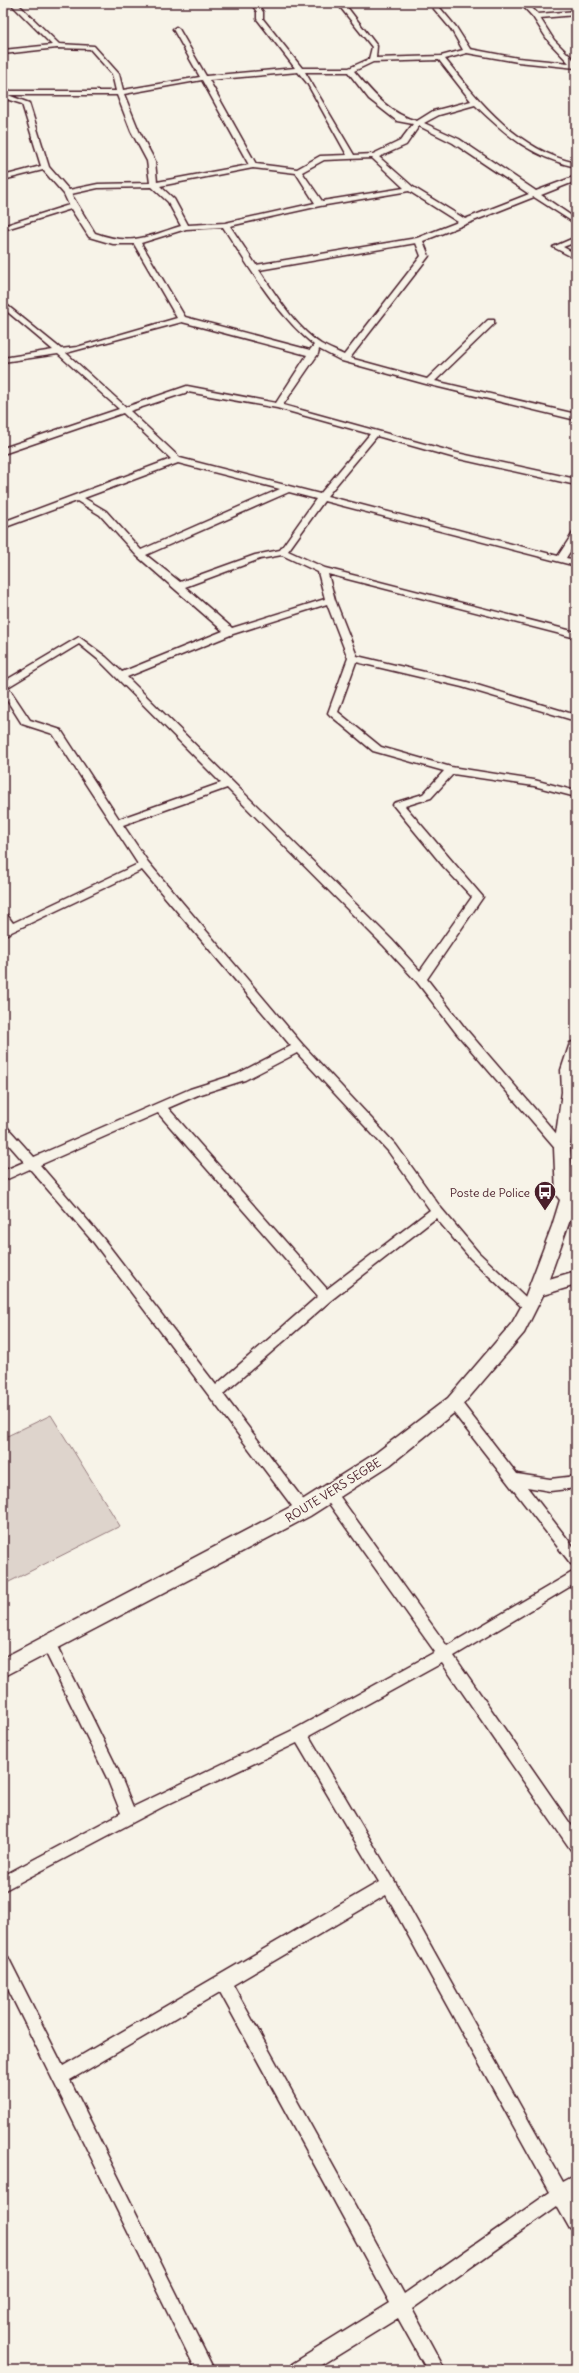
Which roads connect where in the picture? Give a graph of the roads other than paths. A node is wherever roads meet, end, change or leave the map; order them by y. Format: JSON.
{"nodes":[{"id":1,"x":14,"y":3,"type":"edge"},
{"id":2,"x":254,"y":3,"type":"edge"},
{"id":3,"x":340,"y":3,"type":"edge"},
{"id":4,"x":432,"y":3,"type":"edge"},
{"id":5,"x":523,"y":3,"type":"edge"},
{"id":6,"x":576,"y":13,"type":"edge"},
{"id":7,"x":536,"y":16,"type":"junction"},
{"id":8,"x":176,"y":29,"type":"dead end"},
{"id":9,"x":57,"y":46,"type":"junction"},
{"id":10,"x":467,"y":51,"type":"junction"},
{"id":11,"x":3,"y":52,"type":"edge"},
{"id":12,"x":441,"y":58,"type":"junction"},
{"id":13,"x":372,"y":60,"type":"junction"},
{"id":14,"x":576,"y":66,"type":"edge"},
{"id":15,"x":300,"y":70,"type":"junction"},
{"id":16,"x":350,"y":70,"type":"junction"},
{"id":17,"x":204,"y":78,"type":"junction"},
{"id":18,"x":3,"y":93,"type":"edge"},
{"id":19,"x":120,"y":93,"type":"junction"},
{"id":20,"x":3,"y":96,"type":"edge"},
{"id":21,"x":476,"y":102,"type":"junction"},
{"id":22,"x":418,"y":123,"type":"junction"},
{"id":23,"x":374,"y":156,"type":"junction"},
{"id":24,"x":352,"y":158,"type":"junction"},
{"id":25,"x":576,"y":165,"type":"edge"},
{"id":26,"x":253,"y":166,"type":"junction"},
{"id":27,"x":45,"y":167,"type":"junction"},
{"id":28,"x":298,"y":171,"type":"junction"},
{"id":29,"x":3,"y":178,"type":"edge"},
{"id":30,"x":576,"y":178,"type":"edge"},
{"id":31,"x":154,"y":185,"type":"junction"},
{"id":32,"x":410,"y":190,"type":"junction"},
{"id":33,"x":67,"y":193,"type":"junction"},
{"id":34,"x":537,"y":193,"type":"junction"},
{"id":35,"x":320,"y":204,"type":"junction"},
{"id":36,"x":73,"y":206,"type":"junction"},
{"id":37,"x":464,"y":222,"type":"junction"},
{"id":38,"x":576,"y":222,"type":"edge"},
{"id":39,"x":225,"y":226,"type":"junction"},
{"id":40,"x":185,"y":227,"type":"junction"},
{"id":41,"x":3,"y":228,"type":"edge"},
{"id":42,"x":576,"y":239,"type":"edge"},
{"id":43,"x":419,"y":240,"type":"junction"},
{"id":44,"x":136,"y":242,"type":"junction"},
{"id":45,"x":576,"y":257,"type":"edge"},
{"id":46,"x":255,"y":268,"type":"junction"},
{"id":47,"x":4,"y":308,"type":"edge"},
{"id":48,"x":182,"y":319,"type":"junction"},
{"id":49,"x":491,"y":322,"type":"dead end"},
{"id":50,"x":318,"y":345,"type":"junction"},
{"id":51,"x":60,"y":351,"type":"junction"},
{"id":52,"x":314,"y":354,"type":"junction"},
{"id":53,"x":345,"y":359,"type":"junction"},
{"id":54,"x":3,"y":360,"type":"edge"},
{"id":55,"x":429,"y":382,"type":"junction"},
{"id":56,"x":278,"y":406,"type":"junction"},
{"id":57,"x":126,"y":410,"type":"junction"},
{"id":58,"x":576,"y":416,"type":"edge"},
{"id":59,"x":375,"y":434,"type":"junction"},
{"id":60,"x":3,"y":451,"type":"edge"},
{"id":61,"x":177,"y":460,"type":"junction"},
{"id":62,"x":576,"y":482,"type":"edge"},
{"id":63,"x":290,"y":488,"type":"junction"},
{"id":64,"x":77,"y":497,"type":"junction"},
{"id":65,"x":322,"y":497,"type":"junction"},
{"id":66,"x":3,"y":525,"type":"edge"},
{"id":67,"x":576,"y":535,"type":"edge"},
{"id":68,"x":283,"y":552,"type":"junction"},
{"id":69,"x":140,"y":554,"type":"junction"},
{"id":70,"x":561,"y":559,"type":"junction"},
{"id":71,"x":576,"y":564,"type":"edge"},
{"id":72,"x":322,"y":570,"type":"junction"},
{"id":73,"x":179,"y":586,"type":"junction"},
{"id":74,"x":330,"y":600,"type":"junction"},
{"id":75,"x":230,"y":632,"type":"junction"},
{"id":76,"x":576,"y":635,"type":"edge"},
{"id":77,"x":353,"y":658,"type":"junction"},
{"id":78,"x":120,"y":676,"type":"junction"},
{"id":79,"x":3,"y":687,"type":"edge"},
{"id":80,"x":576,"y":718,"type":"edge"},
{"id":81,"x":451,"y":770,"type":"junction"},
{"id":82,"x":229,"y":784,"type":"junction"},
{"id":83,"x":576,"y":794,"type":"edge"},
{"id":84,"x":118,"y":823,"type":"junction"},
{"id":85,"x":144,"y":865,"type":"junction"},
{"id":86,"x":3,"y":918,"type":"edge"},
{"id":87,"x":7,"y":930,"type":"edge"},
{"id":88,"x":421,"y":979,"type":"junction"},
{"id":89,"x":298,"y":1047,"type":"junction"},
{"id":90,"x":576,"y":1047,"type":"edge"},
{"id":91,"x":570,"y":1092,"type":"junction"},
{"id":92,"x":160,"y":1108,"type":"junction"},
{"id":93,"x":576,"y":1124,"type":"edge"},
{"id":94,"x":3,"y":1130,"type":"edge"},
{"id":95,"x":562,"y":1148,"type":"junction"},
{"id":96,"x":30,"y":1162,"type":"junction"},
{"id":97,"x":576,"y":1173,"type":"edge"},
{"id":98,"x":3,"y":1176,"type":"edge"},
{"id":99,"x":438,"y":1211,"type":"junction"},
{"id":100,"x":566,"y":1211,"type":"junction"},
{"id":101,"x":576,"y":1278,"type":"edge"},
{"id":102,"x":538,"y":1290,"type":"junction"},
{"id":103,"x":326,"y":1297,"type":"junction"},
{"id":104,"x":530,"y":1307,"type":"junction"},
{"id":105,"x":214,"y":1394,"type":"junction"},
{"id":106,"x":454,"y":1404,"type":"junction"},
{"id":107,"x":514,"y":1478,"type":"junction"},
{"id":108,"x":576,"y":1482,"type":"edge"},
{"id":109,"x":330,"y":1494,"type":"junction"},
{"id":110,"x":303,"y":1510,"type":"junction"},
{"id":111,"x":576,"y":1560,"type":"edge"},
{"id":112,"x":576,"y":1576,"type":"edge"},
{"id":113,"x":48,"y":1645,"type":"junction"},
{"id":114,"x":445,"y":1654,"type":"junction"},
{"id":115,"x":3,"y":1668,"type":"edge"},
{"id":116,"x":300,"y":1734,"type":"junction"},
{"id":117,"x":130,"y":1816,"type":"junction"},
{"id":118,"x":576,"y":1845,"type":"edge"},
{"id":119,"x":3,"y":1884,"type":"edge"},
{"id":120,"x":389,"y":1884,"type":"junction"},
{"id":121,"x":3,"y":1962,"type":"edge"},
{"id":122,"x":223,"y":1982,"type":"junction"},
{"id":123,"x":60,"y":2077,"type":"junction"},
{"id":124,"x":576,"y":2183,"type":"edge"},
{"id":125,"x":559,"y":2194,"type":"junction"},
{"id":126,"x":576,"y":2223,"type":"edge"},
{"id":127,"x":401,"y":2306,"type":"junction"},
{"id":128,"x":205,"y":2370,"type":"edge"},
{"id":129,"x":298,"y":2370,"type":"edge"},
{"id":130,"x":436,"y":2370,"type":"edge"}],
"edges":[{"from":1,"to":9,"type":"street"},
{"from":2,"to":15,"type":"street"},
{"from":3,"to":13,"type":"street"},
{"from":4,"to":10,"type":"street"},
{"from":5,"to":7,"type":"street"},
{"from":6,"to":7,"type":"street"},
{"from":7,"to":14,"type":"street"},
{"from":8,"to":17,"type":"street"},
{"from":9,"to":11,"type":"street"},
{"from":9,"to":19,"type":"street"},
{"from":10,"to":12,"type":"street"},
{"from":10,"to":14,"type":"street"},
{"from":12,"to":13,"type":"street"},
{"from":12,"to":21,"type":"street"},
{"from":13,"to":16,"type":"street"},
{"from":15,"to":16,"type":"street"},
{"from":15,"to":17,"type":"street"},
{"from":15,"to":24,"type":"street"},
{"from":16,"to":22,"type":"street"},
{"from":17,"to":19,"type":"street"},
{"from":17,"to":26,"type":"street"},
{"from":18,"to":19,"type":"street"},
{"from":19,"to":31,"type":"street"},
{"from":20,"to":27,"type":"street"},
{"from":21,"to":22,"type":"street"},
{"from":21,"to":25,"type":"street"},
{"from":22,"to":23,"type":"street"},
{"from":22,"to":34,"type":"street"},
{"from":23,"to":24,"type":"street"},
{"from":23,"to":32,"type":"street"},
{"from":24,"to":28,"type":"street"},
{"from":26,"to":28,"type":"street"},
{"from":26,"to":31,"type":"street"},
{"from":27,"to":29,"type":"street"},
{"from":27,"to":33,"type":"street"},
{"from":28,"to":35,"type":"street"},
{"from":30,"to":34,"type":"street"},
{"from":31,"to":33,"type":"street"},
{"from":31,"to":40,"type":"street"},
{"from":32,"to":35,"type":"street"},
{"from":32,"to":37,"type":"street"},
{"from":33,"to":36,"type":"street"},
{"from":34,"to":37,"type":"street"},
{"from":34,"to":38,"type":"street"},
{"from":35,"to":39,"type":"street"},
{"from":36,"to":41,"type":"street"},
{"from":36,"to":44,"type":"street"},
{"from":37,"to":43,"type":"street"},
{"from":39,"to":40,"type":"street"},
{"from":39,"to":46,"type":"street"},
{"from":40,"to":44,"type":"street"},
{"from":42,"to":45,"type":"street"},
{"from":43,"to":46,"type":"street"},
{"from":43,"to":53,"type":"street"},
{"from":44,"to":48,"type":"street"},
{"from":46,"to":50,"type":"street"},
{"from":47,"to":51,"type":"street"},
{"from":48,"to":51,"type":"street"},
{"from":48,"to":52,"type":"street"},
{"from":49,"to":55,"type":"street"},
{"from":50,"to":52,"type":"street"},
{"from":50,"to":53,"type":"street"},
{"from":51,"to":54,"type":"street"},
{"from":51,"to":57,"type":"street"},
{"from":52,"to":56,"type":"street"},
{"from":53,"to":55,"type":"street"},
{"from":55,"to":58,"type":"street"},
{"from":56,"to":57,"type":"street"},
{"from":56,"to":59,"type":"street"},
{"from":57,"to":60,"type":"street"},
{"from":57,"to":61,"type":"street"},
{"from":59,"to":62,"type":"street"},
{"from":59,"to":65,"type":"street"},
{"from":61,"to":63,"type":"street"},
{"from":61,"to":64,"type":"street"},
{"from":63,"to":65,"type":"street"},
{"from":63,"to":69,"type":"street"},
{"from":64,"to":66,"type":"street"},
{"from":64,"to":69,"type":"street"},
{"from":65,"to":68,"type":"street"},
{"from":65,"to":70,"type":"street"},
{"from":67,"to":70,"type":"street"},
{"from":68,"to":72,"type":"street"},
{"from":68,"to":73,"type":"street"},
{"from":69,"to":73,"type":"street"},
{"from":70,"to":71,"type":"street"},
{"from":72,"to":74,"type":"street"},
{"from":72,"to":76,"type":"street"},
{"from":73,"to":75,"type":"street"},
{"from":74,"to":75,"type":"street"},
{"from":74,"to":77,"type":"street"},
{"from":75,"to":78,"type":"street"},
{"from":77,"to":80,"type":"street"},
{"from":77,"to":81,"type":"street"},
{"from":78,"to":79,"type":"street"},
{"from":78,"to":82,"type":"street"},
{"from":79,"to":84,"type":"street"},
{"from":81,"to":83,"type":"street"},
{"from":81,"to":88,"type":"street"},
{"from":82,"to":84,"type":"street"},
{"from":82,"to":88,"type":"street"},
{"from":84,"to":85,"type":"street"},
{"from":85,"to":87,"type":"street"},
{"from":85,"to":89,"type":"street"},
{"from":86,"to":87,"type":"street"},
{"from":88,"to":95,"type":"street"},
{"from":89,"to":92,"type":"street"},
{"from":89,"to":99,"type":"street"},
{"from":90,"to":91,"type":"main road","name":"ROUTE VERS SEGBE"},
{"from":91,"to":93,"type":"main road","name":"ROUTE VERS SEGBE"},
{"from":91,"to":95,"type":"main road","name":"ROUTE VERS SEGBE"},
{"from":92,"to":96,"type":"street"},
{"from":92,"to":103,"type":"street"},
{"from":94,"to":96,"type":"street"},
{"from":95,"to":100,"type":"main road","name":"ROUTE VERS SEGBE"},
{"from":96,"to":98,"type":"street"},
{"from":96,"to":105,"type":"street"},
{"from":97,"to":100,"type":"main road","name":"ROUTE VERS SEGBE"},
{"from":99,"to":103,"type":"street"},
{"from":99,"to":104,"type":"street"},
{"from":100,"to":102,"type":"main road","name":"ROUTE VERS SEGBE"},
{"from":101,"to":102,"type":"main road"},
{"from":102,"to":104,"type":"main road","name":"ROUTE VERS SEGBE"},
{"from":103,"to":105,"type":"street"},
{"from":104,"to":106,"type":"main road","name":"ROUTE VERS SEGBE"},
{"from":105,"to":110,"type":"street"},
{"from":106,"to":107,"type":"street"},
{"from":106,"to":109,"type":"main road","name":"ROUTE VERS SEGBE"},
{"from":107,"to":108,"type":"street"},
{"from":107,"to":111,"type":"street"},
{"from":109,"to":110,"type":"main road","name":"ROUTE VERS SEGBE"},
{"from":109,"to":114,"type":"street"},
{"from":110,"to":113,"type":"main road","name":"ROUTE VERS SEGBE"},
{"from":112,"to":114,"type":"street"},
{"from":113,"to":115,"type":"main road","name":"ROUTE VERS SEGBE"},
{"from":113,"to":117,"type":"street"},
{"from":114,"to":116,"type":"street"},
{"from":114,"to":118,"type":"street"},
{"from":116,"to":117,"type":"street"},
{"from":116,"to":120,"type":"street"},
{"from":117,"to":119,"type":"street"},
{"from":120,"to":122,"type":"street"},
{"from":120,"to":125,"type":"street"},
{"from":121,"to":123,"type":"street"},
{"from":122,"to":123,"type":"street"},
{"from":122,"to":127,"type":"street"},
{"from":123,"to":128,"type":"street"},
{"from":124,"to":125,"type":"street"},
{"from":125,"to":126,"type":"street"},
{"from":125,"to":127,"type":"street"},
{"from":127,"to":129,"type":"street"},
{"from":127,"to":130,"type":"street"}]}
